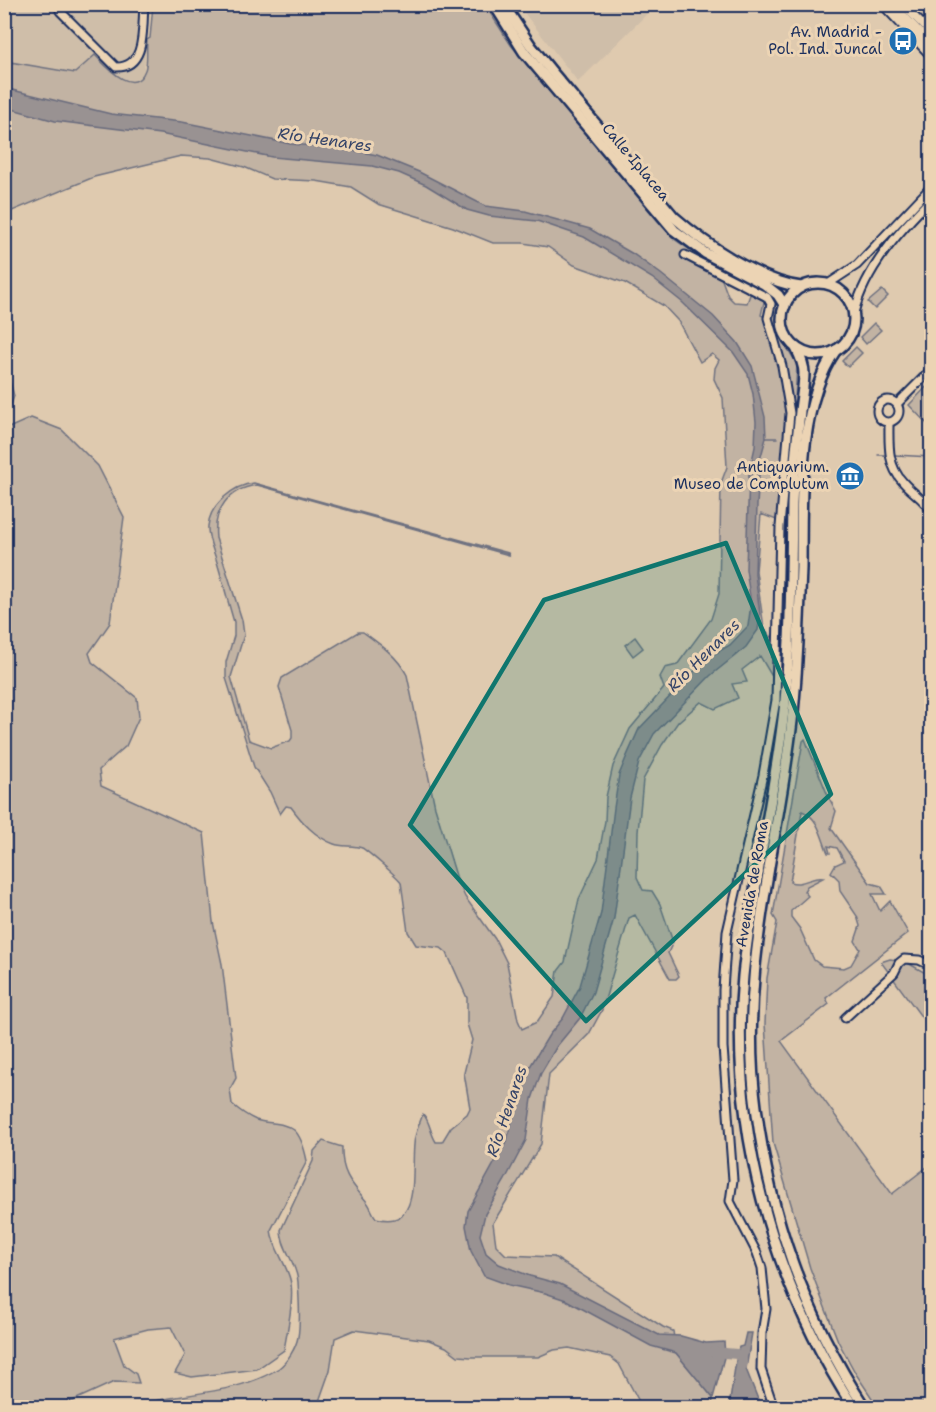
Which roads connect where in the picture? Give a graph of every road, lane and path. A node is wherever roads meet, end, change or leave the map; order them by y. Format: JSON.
{"nodes":[{"id":1,"x":144,"y":4,"type":"edge"},
{"id":2,"x":494,"y":4,"type":"edge"},
{"id":3,"x":503,"y":4,"type":"edge"},
{"id":4,"x":882,"y":4,"type":"edge"},
{"id":5,"x":891,"y":4,"type":"edge"},
{"id":6,"x":902,"y":4,"type":"edge"},
{"id":7,"x":60,"y":11,"type":"dead end"},
{"id":8,"x":932,"y":34,"type":"edge"},
{"id":9,"x":932,"y":46,"type":"edge"},
{"id":10,"x":932,"y":57,"type":"edge"},
{"id":11,"x":932,"y":186,"type":"edge"},
{"id":12,"x":932,"y":198,"type":"edge"},
{"id":13,"x":685,"y":255,"type":"dead end"},
{"id":14,"x":828,"y":284,"type":"junction"},
{"id":15,"x":801,"y":287,"type":"junction"},
{"id":16,"x":785,"y":306,"type":"junction"},
{"id":17,"x":854,"y":313,"type":"junction"},
{"id":18,"x":796,"y":348,"type":"junction"},
{"id":19,"x":836,"y":350,"type":"junction"},
{"id":20,"x":932,"y":369,"type":"edge"},
{"id":21,"x":897,"y":404,"type":"junction"},
{"id":22,"x":889,"y":423,"type":"junction"},
{"id":23,"x":932,"y":513,"type":"edge"},
{"id":24,"x":932,"y":966,"type":"edge"},
{"id":25,"x":845,"y":1018,"type":"dead end"},
{"id":26,"x":774,"y":1407,"type":"edge"},
{"id":27,"x":854,"y":1407,"type":"edge"},
{"id":28,"x":865,"y":1407,"type":"edge"}],
"edges":[{"from":1,"to":7,"type":"street"},
{"from":2,"to":16,"type":"main road","name":"Calle Iplacea"},
{"from":3,"to":15,"type":"main road","name":"Calle Iplacea"},
{"from":4,"to":10,"type":"street"},
{"from":5,"to":9,"type":"main road"},
{"from":6,"to":8,"type":"street"},
{"from":11,"to":14,"type":"street"},
{"from":12,"to":17,"type":"street"},
{"from":13,"to":26,"type":"street"},
{"from":14,"to":15,"type":"main road"},
{"from":14,"to":17,"type":"main road"},
{"from":15,"to":16,"type":"main road"},
{"from":16,"to":18,"type":"main road"},
{"from":17,"to":19,"type":"main road"},
{"from":18,"to":19,"type":"main road"},
{"from":18,"to":27,"type":"main road","name":"Avenida de Roma"},
{"from":19,"to":28,"type":"main road","name":"Avenida de Roma"},
{"from":20,"to":21,"type":"street"},
{"from":21,"to":22,"type":"street"},
{"from":21,"to":22,"type":"street"},
{"from":22,"to":23,"type":"street"},
{"from":24,"to":25,"type":"street"}]}
